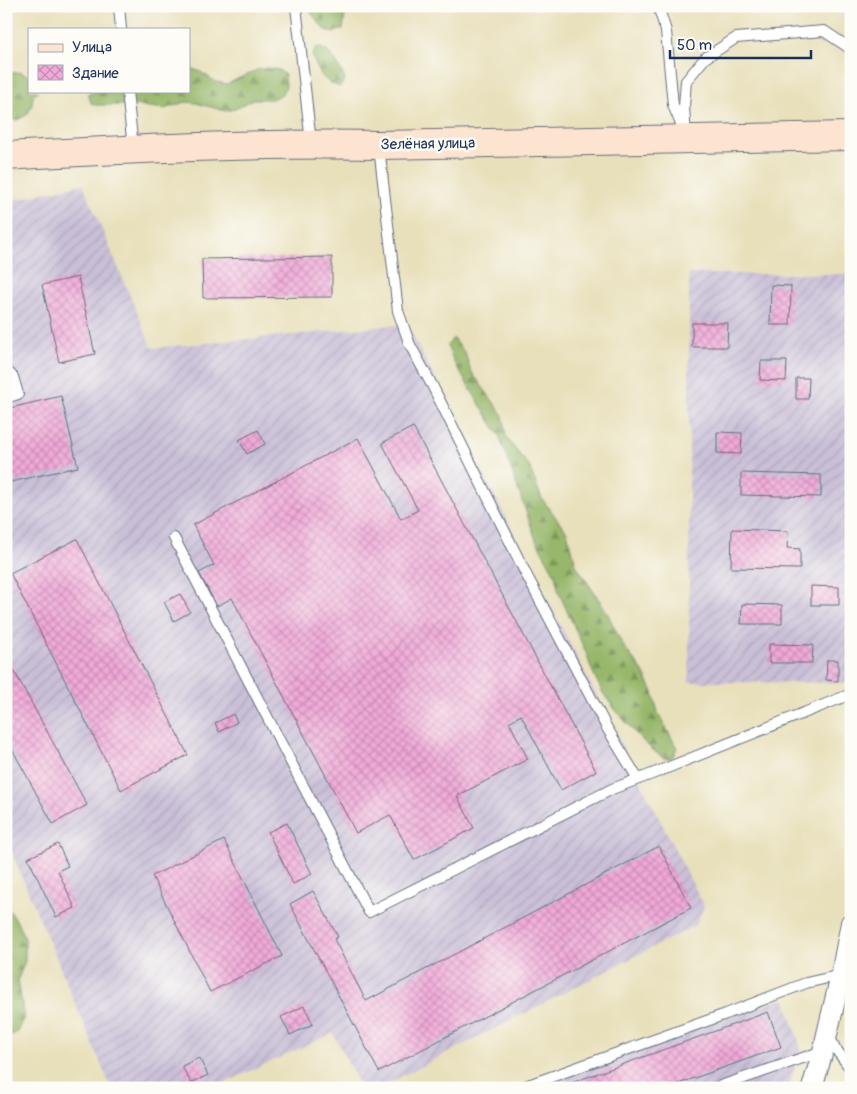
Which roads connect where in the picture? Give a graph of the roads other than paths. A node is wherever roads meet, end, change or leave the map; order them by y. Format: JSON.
{"nodes":[{"id":1,"x":119,"y":6,"type":"edge"},
{"id":2,"x":296,"y":6,"type":"edge"},
{"id":3,"x":658,"y":6,"type":"edge"},
{"id":4,"x":122,"y":28,"type":"edge"},
{"id":5,"x":851,"y":49,"type":"edge"},
{"id":6,"x":127,"y":92,"type":"edge"},
{"id":7,"x":851,"y":136,"type":"edge"},
{"id":8,"x":686,"y":139,"type":"junction"},
{"id":9,"x":311,"y":144,"type":"junction"},
{"id":10,"x":379,"y":145,"type":"junction"},
{"id":11,"x":133,"y":149,"type":"junction"},
{"id":12,"x":6,"y":156,"type":"edge"},
{"id":13,"x":6,"y":370,"type":"edge"},
{"id":14,"x":6,"y":398,"type":"edge"},
{"id":15,"x":174,"y":538,"type":"dead end"},
{"id":16,"x":851,"y":694,"type":"edge"},
{"id":17,"x":638,"y":778,"type":"junction"},
{"id":18,"x":851,"y":922,"type":"edge"},
{"id":19,"x":841,"y":975,"type":"junction"},
{"id":20,"x":825,"y":1042,"type":"junction"},
{"id":21,"x":851,"y":1069,"type":"edge"},
{"id":22,"x":520,"y":1088,"type":"edge"},
{"id":23,"x":715,"y":1088,"type":"edge"},
{"id":24,"x":812,"y":1088,"type":"edge"}],
"edges":[{"from":1,"to":4,"type":"lane"},
{"from":2,"to":9,"type":"lane"},
{"from":3,"to":8,"type":"lane"},
{"from":5,"to":8,"type":"lane"},
{"from":6,"to":11,"type":"lane"},
{"from":7,"to":8,"type":"street","name":"Зелёная улица"},
{"from":8,"to":10,"type":"street","name":"Зелёная улица"},
{"from":9,"to":10,"type":"street","name":"Зелёная улица"},
{"from":9,"to":11,"type":"street","name":"Зелёная улица"},
{"from":10,"to":17,"type":"lane"},
{"from":11,"to":12,"type":"street","name":"Зелёная улица"},
{"from":13,"to":14,"type":"lane"},
{"from":15,"to":17,"type":"lane"},
{"from":16,"to":17,"type":"lane"},
{"from":18,"to":19,"type":"street"},
{"from":19,"to":20,"type":"street"},
{"from":19,"to":22,"type":"lane"},
{"from":20,"to":21,"type":"lane"},
{"from":20,"to":23,"type":"lane"},
{"from":20,"to":24,"type":"street"}]}
